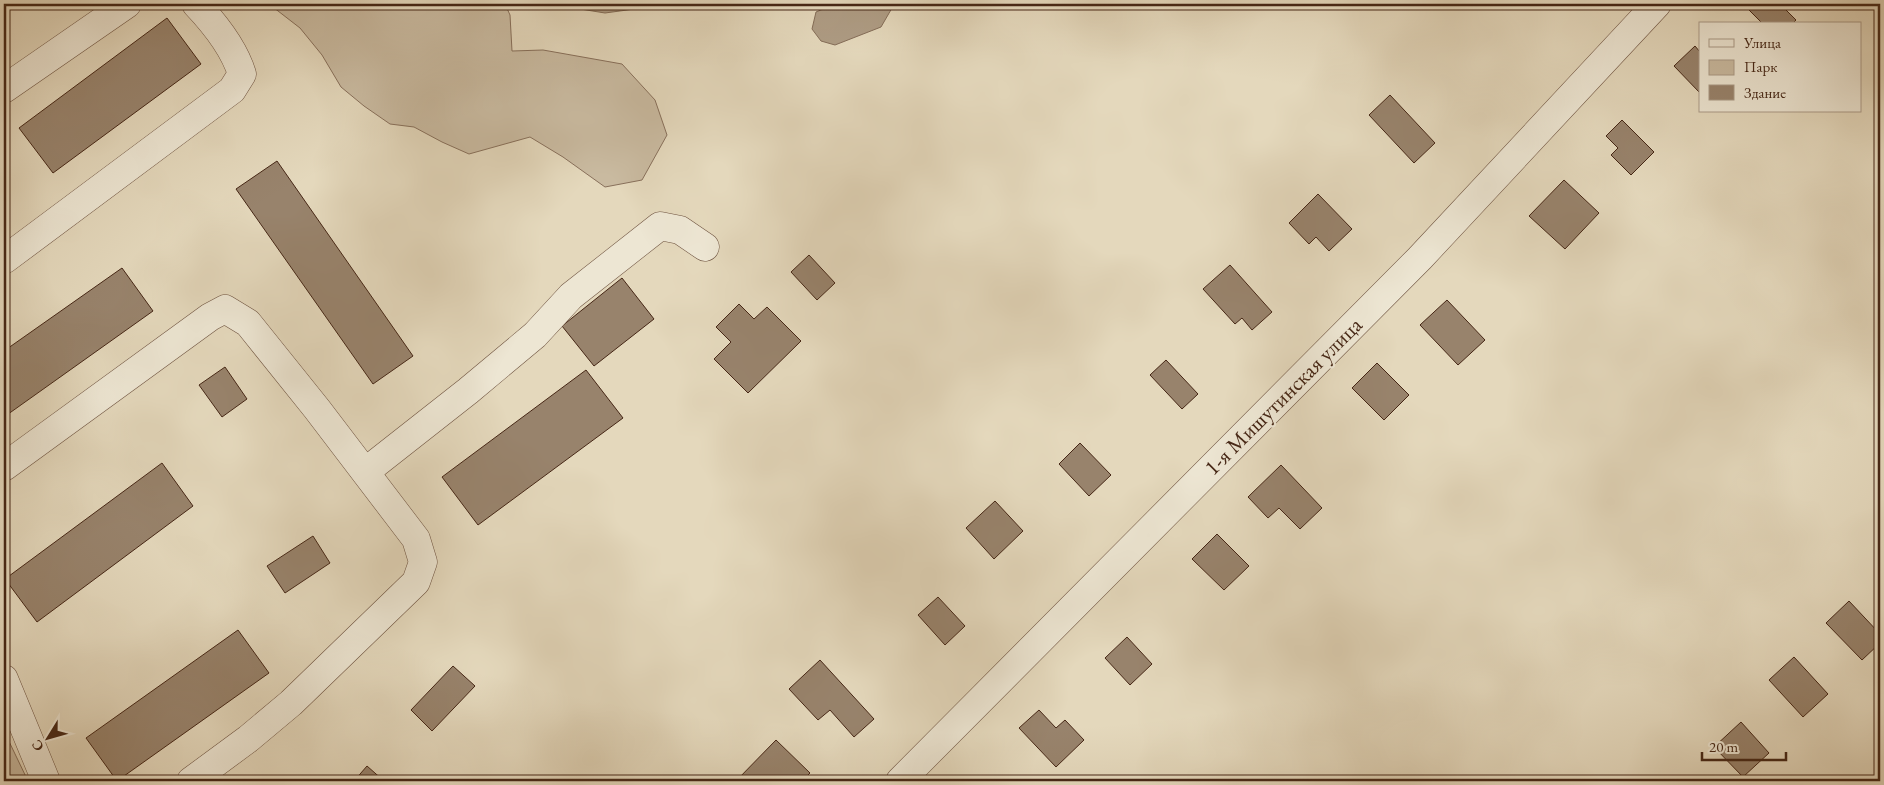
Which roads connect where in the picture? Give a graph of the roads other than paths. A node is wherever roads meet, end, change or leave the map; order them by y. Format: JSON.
{"nodes":[{"id":1,"x":127,"y":4,"type":"edge"},
{"id":2,"x":196,"y":4,"type":"edge"},
{"id":3,"x":1657,"y":4,"type":"edge"},
{"id":4,"x":4,"y":89,"type":"edge"},
{"id":5,"x":705,"y":247,"type":"dead end"},
{"id":6,"x":4,"y":260,"type":"edge"},
{"id":7,"x":4,"y":467,"type":"edge"},
{"id":8,"x":365,"y":472,"type":"junction"},
{"id":9,"x":4,"y":680,"type":"edge"},
{"id":10,"x":46,"y":781,"type":"edge"},
{"id":11,"x":191,"y":781,"type":"edge"},
{"id":12,"x":900,"y":781,"type":"edge"}],
"edges":[{"from":1,"to":4,"type":"street"},
{"from":2,"to":6,"type":"street"},
{"from":3,"to":12,"type":"street","name":"1-я Мишутинская улица"},
{"from":5,"to":8,"type":"street"},
{"from":7,"to":8,"type":"street"},
{"from":8,"to":11,"type":"street"},
{"from":9,"to":10,"type":"street"}]}
